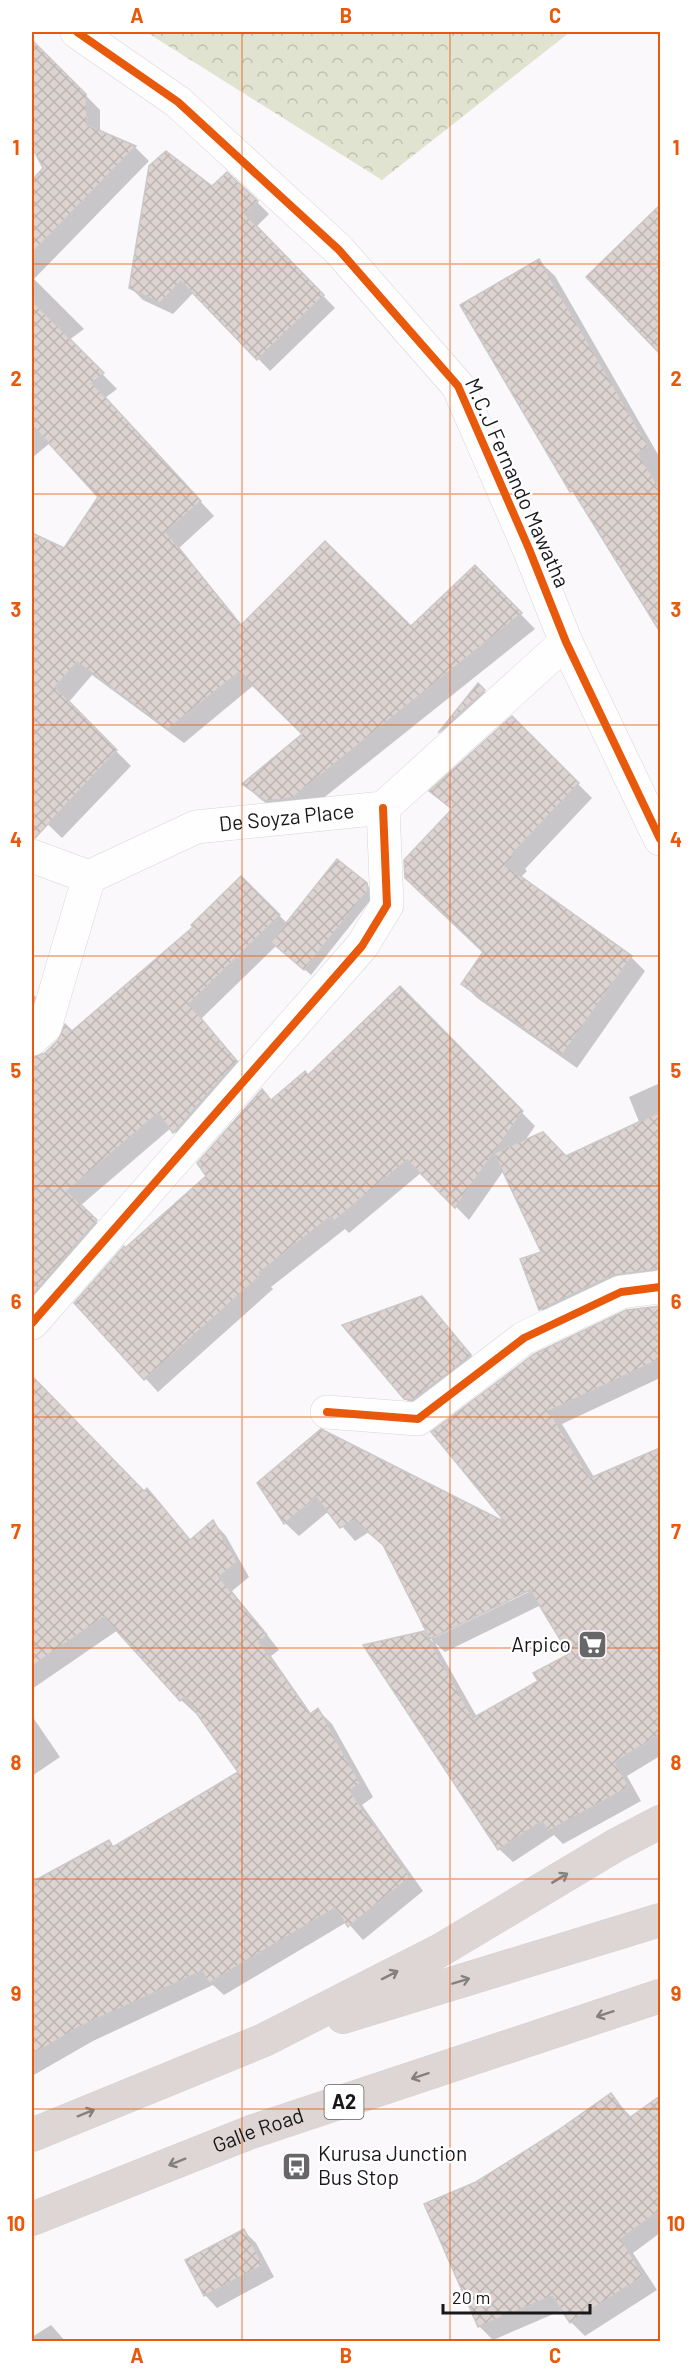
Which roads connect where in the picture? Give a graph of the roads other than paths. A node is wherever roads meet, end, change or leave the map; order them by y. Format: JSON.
{"nodes":[{"id":1,"x":77,"y":32,"type":"edge"},
{"id":2,"x":566,"y":642,"type":"junction"},
{"id":3,"x":383,"y":808,"type":"junction"},
{"id":4,"x":660,"y":838,"type":"edge"},
{"id":5,"x":32,"y":856,"type":"edge"},
{"id":6,"x":88,"y":877,"type":"junction"},
{"id":7,"x":32,"y":1039,"type":"edge"},
{"id":8,"x":660,"y":1287,"type":"edge"},
{"id":9,"x":32,"y":1323,"type":"edge"},
{"id":10,"x":327,"y":1412,"type":"dead end"},
{"id":11,"x":660,"y":1822,"type":"edge"},
{"id":12,"x":660,"y":1920,"type":"edge"},
{"id":13,"x":660,"y":1996,"type":"edge"},
{"id":14,"x":264,"y":2040,"type":"junction"},
{"id":15,"x":32,"y":2135,"type":"edge"},
{"id":16,"x":32,"y":2219,"type":"edge"}],
"edges":[{"from":1,"to":2,"type":"street","name":"M.C.J Fernando Mawatha"},
{"from":2,"to":3,"type":"street","name":"De Soyza Place"},
{"from":2,"to":4,"type":"street","name":"M.C.J Fernando Mawatha"},
{"from":3,"to":6,"type":"street","name":"De Soyza Place"},
{"from":3,"to":9,"type":"street"},
{"from":5,"to":6,"type":"street"},
{"from":6,"to":7,"type":"street"},
{"from":8,"to":10,"type":"street"},
{"from":14,"to":11,"type":"highway","one_way":true},
{"from":14,"to":12,"type":"highway","one_way":true},
{"from":13,"to":16,"type":"highway","name":"Galle Road","number":"A2","one_way":true},
{"from":15,"to":14,"type":"highway","one_way":true}]}
